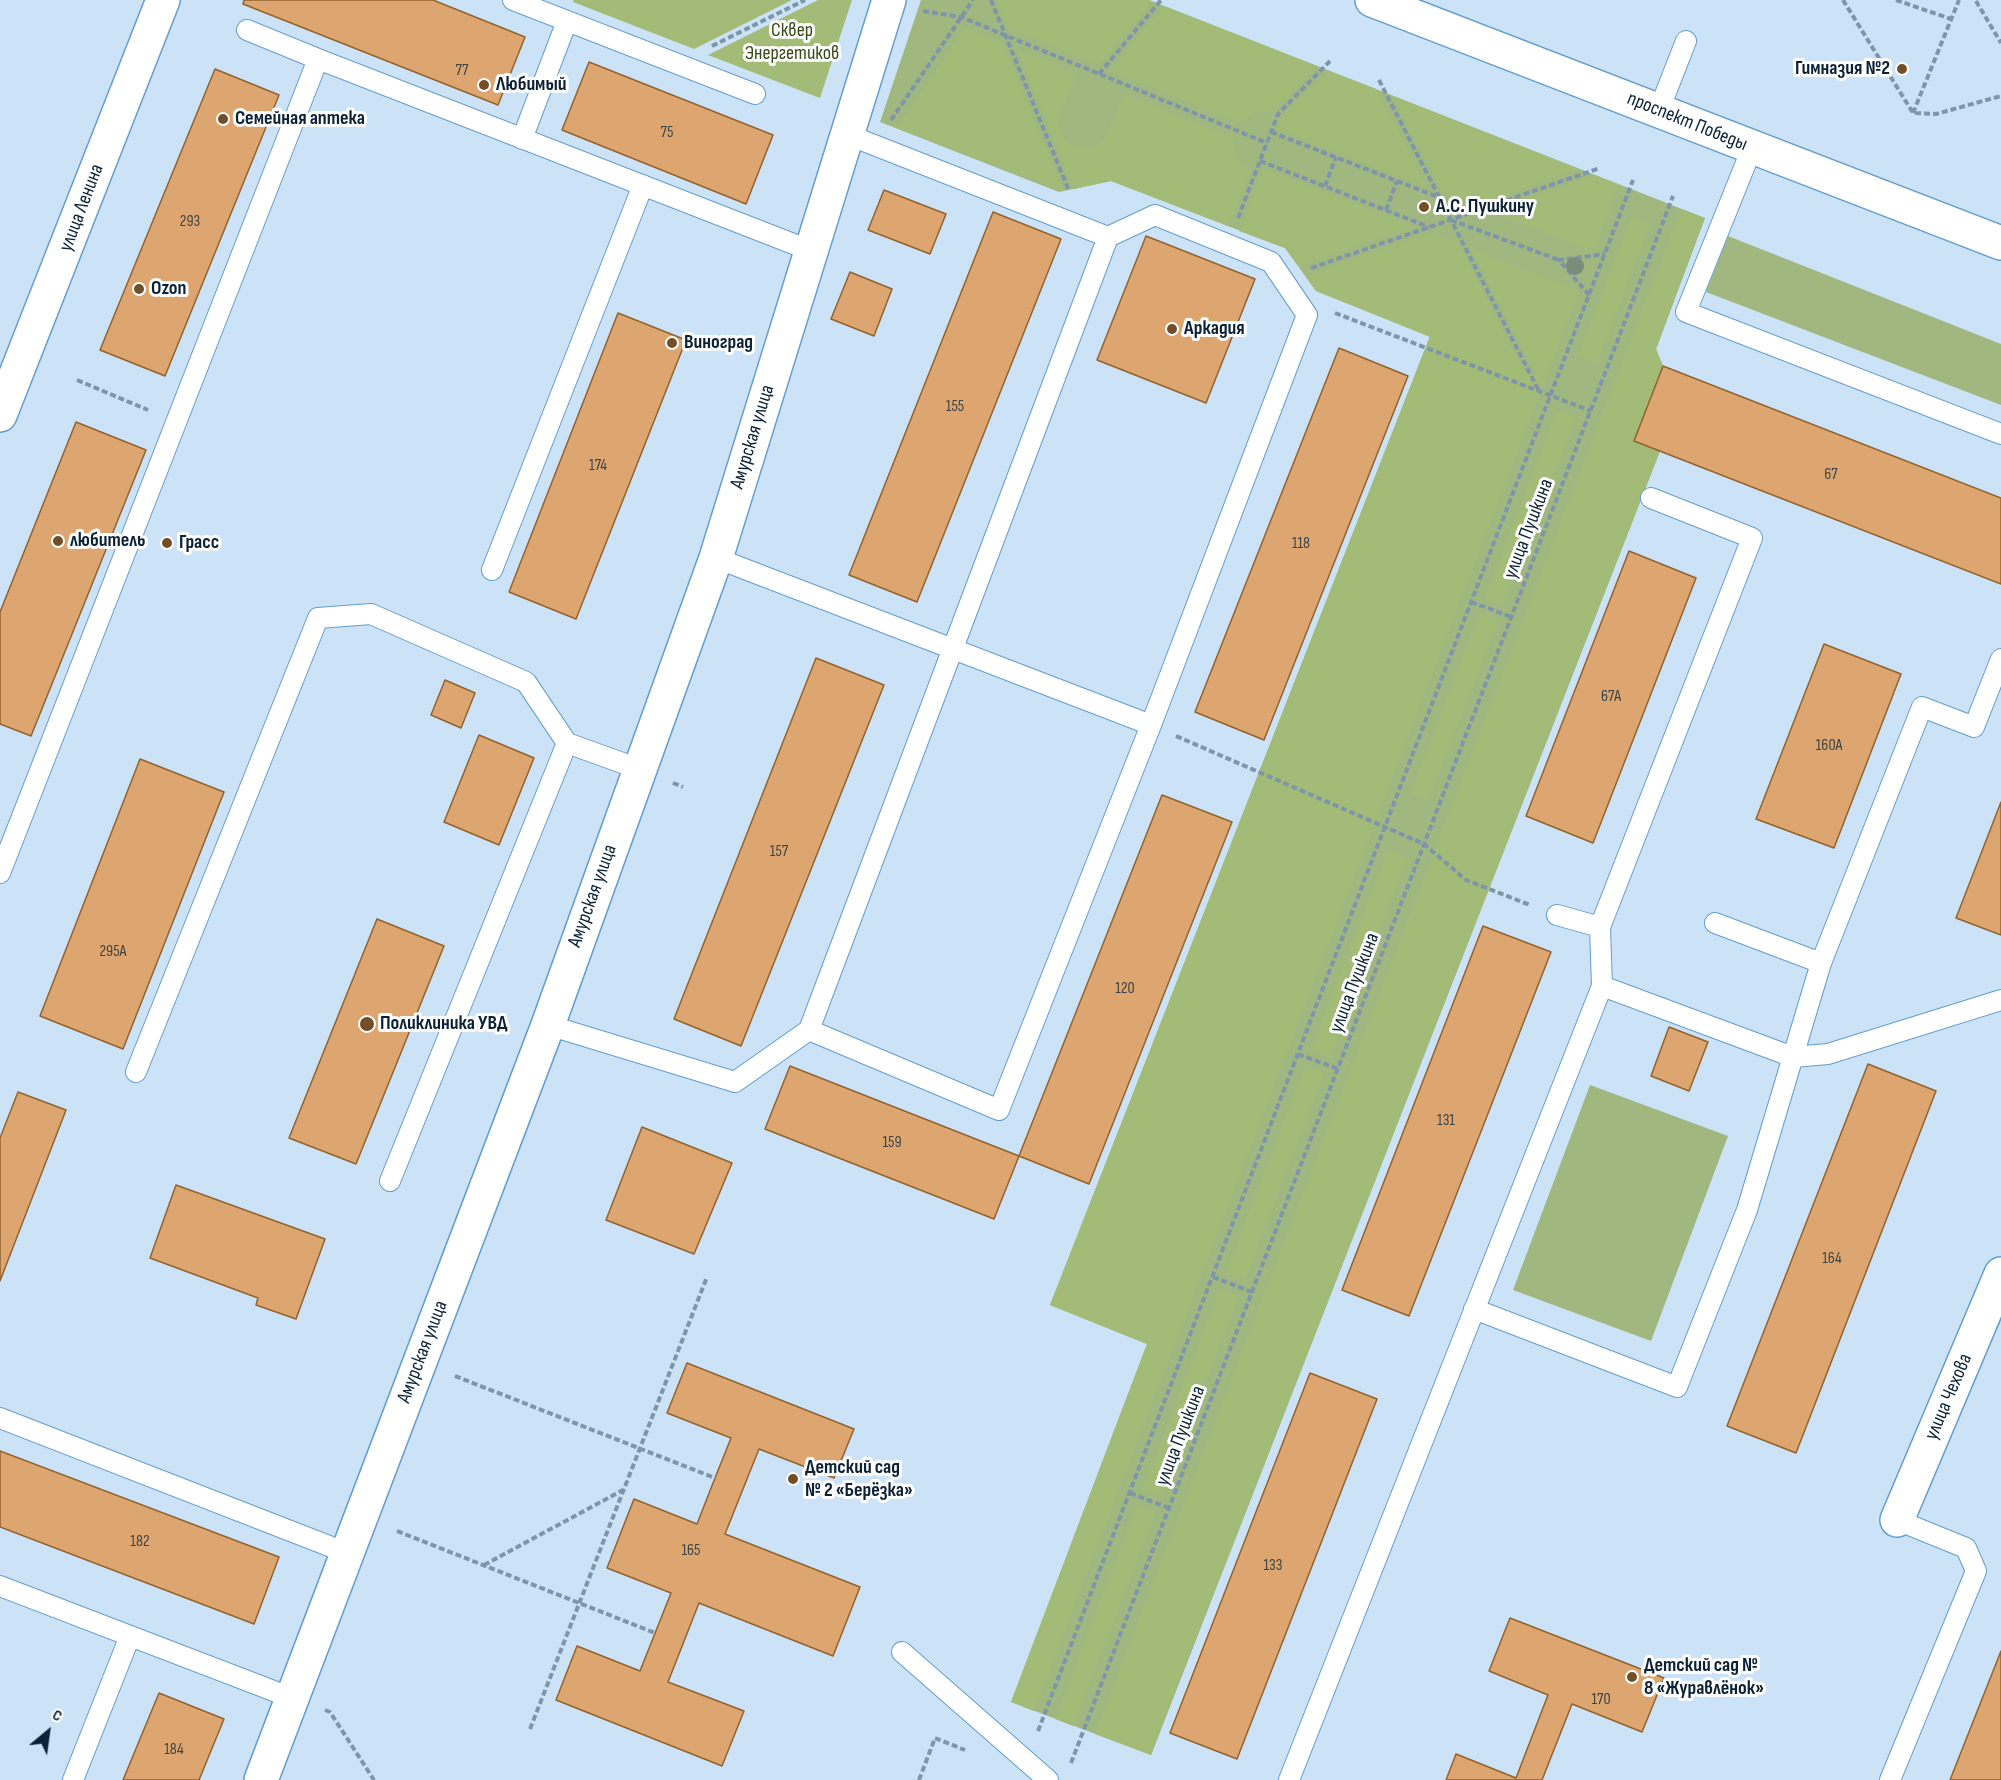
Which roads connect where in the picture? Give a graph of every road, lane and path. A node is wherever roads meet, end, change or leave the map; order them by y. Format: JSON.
{"nodes":[{"id":1,"x":163,"y":0,"type":"edge"},
{"id":2,"x":513,"y":0,"type":"edge"},
{"id":3,"x":805,"y":0,"type":"edge"},
{"id":4,"x":973,"y":0,"type":"edge"},
{"id":5,"x":991,"y":0,"type":"edge"},
{"id":6,"x":1161,"y":0,"type":"edge"},
{"id":7,"x":1372,"y":0,"type":"edge"},
{"id":8,"x":1843,"y":0,"type":"edge"},
{"id":9,"x":1896,"y":0,"type":"edge"},
{"id":10,"x":1959,"y":0,"type":"edge"},
{"id":11,"x":1975,"y":0,"type":"edge"},
{"id":12,"x":903,"y":5,"type":"edge"},
{"id":13,"x":961,"y":17,"type":"junction"},
{"id":14,"x":1951,"y":19,"type":"junction"},
{"id":15,"x":567,"y":21,"type":"junction"},
{"id":16,"x":247,"y":30,"type":"dead end"},
{"id":17,"x":1005,"y":35,"type":"junction"},
{"id":18,"x":1686,"y":41,"type":"dead end"},
{"id":19,"x":2001,"y":44,"type":"edge"},
{"id":20,"x":318,"y":59,"type":"junction"},
{"id":21,"x":1330,"y":61,"type":"dead end"},
{"id":22,"x":677,"y":64,"type":"junction"},
{"id":23,"x":1099,"y":74,"type":"junction"},
{"id":24,"x":1378,"y":80,"type":"dead end"},
{"id":25,"x":755,"y":94,"type":"dead end"},
{"id":26,"x":2001,"y":96,"type":"edge"},
{"id":27,"x":1659,"y":110,"type":"junction"},
{"id":28,"x":1913,"y":113,"type":"junction"},
{"id":29,"x":1271,"y":132,"type":"junction"},
{"id":30,"x":522,"y":139,"type":"junction"},
{"id":31,"x":860,"y":140,"type":"junction"},
{"id":32,"x":1267,"y":143,"type":"junction"},
{"id":33,"x":1752,"y":148,"type":"junction"},
{"id":34,"x":1336,"y":158,"type":"junction"},
{"id":35,"x":1260,"y":161,"type":"junction"},
{"id":36,"x":1600,"y":168,"type":"dead end"},
{"id":37,"x":1633,"y":180,"type":"dead end"},
{"id":38,"x":1397,"y":181,"type":"junction"},
{"id":39,"x":643,"y":185,"type":"junction"},
{"id":40,"x":1325,"y":186,"type":"junction"},
{"id":41,"x":1673,"y":196,"type":"dead end"},
{"id":42,"x":1439,"y":197,"type":"junction"},
{"id":43,"x":1386,"y":210,"type":"junction"},
{"id":44,"x":1450,"y":220,"type":"junction"},
{"id":45,"x":1429,"y":227,"type":"junction"},
{"id":46,"x":1085,"y":228,"type":"junction"},
{"id":47,"x":1108,"y":237,"type":"junction"},
{"id":48,"x":2001,"y":243,"type":"edge"},
{"id":49,"x":1228,"y":244,"type":"junction"},
{"id":50,"x":809,"y":250,"type":"junction"},
{"id":51,"x":1605,"y":254,"type":"junction"},
{"id":52,"x":1559,"y":260,"type":"junction"},
{"id":53,"x":1282,"y":278,"type":"junction"},
{"id":54,"x":1589,"y":295,"type":"junction"},
{"id":55,"x":1307,"y":315,"type":"junction"},
{"id":56,"x":77,"y":380,"type":"dead end"},
{"id":57,"x":1539,"y":391,"type":"junction"},
{"id":58,"x":1551,"y":396,"type":"junction"},
{"id":59,"x":1591,"y":411,"type":"junction"},
{"id":60,"x":0,"y":415,"type":"edge"},
{"id":61,"x":176,"y":422,"type":"junction"},
{"id":62,"x":2001,"y":435,"type":"edge"},
{"id":63,"x":1651,"y":498,"type":"dead end"},
{"id":64,"x":716,"y":558,"type":"junction"},
{"id":65,"x":492,"y":570,"type":"dead end"},
{"id":66,"x":1471,"y":602,"type":"junction"},
{"id":67,"x":1512,"y":617,"type":"junction"},
{"id":68,"x":953,"y":649,"type":"junction"},
{"id":69,"x":2001,"y":659,"type":"edge"},
{"id":70,"x":1151,"y":725,"type":"junction"},
{"id":71,"x":567,"y":743,"type":"junction"},
{"id":72,"x":639,"y":769,"type":"junction"},
{"id":73,"x":1385,"y":827,"type":"junction"},
{"id":74,"x":1425,"y":844,"type":"junction"},
{"id":75,"x":5,"y":846,"type":"edge"},
{"id":76,"x":0,"y":873,"type":"edge"},
{"id":77,"x":1557,"y":915,"type":"joint"},
{"id":78,"x":1715,"y":923,"type":"dead end"},
{"id":79,"x":1600,"y":927,"type":"junction"},
{"id":80,"x":1821,"y":963,"type":"junction"},
{"id":81,"x":1602,"y":986,"type":"junction"},
{"id":82,"x":2001,"y":1000,"type":"edge"},
{"id":83,"x":548,"y":1025,"type":"junction"},
{"id":84,"x":809,"y":1030,"type":"junction"},
{"id":85,"x":1298,"y":1054,"type":"junction"},
{"id":86,"x":1793,"y":1057,"type":"junction"},
{"id":87,"x":1338,"y":1069,"type":"junction"},
{"id":88,"x":136,"y":1072,"type":"dead end"},
{"id":89,"x":390,"y":1181,"type":"dead end"},
{"id":90,"x":2001,"y":1274,"type":"edge"},
{"id":91,"x":707,"y":1277,"type":"dead end"},
{"id":92,"x":1213,"y":1277,"type":"junction"},
{"id":93,"x":1252,"y":1292,"type":"junction"},
{"id":94,"x":1474,"y":1309,"type":"junction"},
{"id":95,"x":455,"y":1376,"type":"dead end"},
{"id":96,"x":0,"y":1418,"type":"edge"},
{"id":97,"x":640,"y":1448,"type":"junction"},
{"id":98,"x":715,"y":1478,"type":"dead end"},
{"id":99,"x":624,"y":1489,"type":"junction"},
{"id":100,"x":1130,"y":1493,"type":"junction"},
{"id":101,"x":1169,"y":1508,"type":"junction"},
{"id":102,"x":1897,"y":1520,"type":"joint"},
{"id":103,"x":397,"y":1531,"type":"dead end"},
{"id":104,"x":347,"y":1553,"type":"junction"},
{"id":105,"x":483,"y":1565,"type":"junction"},
{"id":106,"x":0,"y":1586,"type":"edge"},
{"id":107,"x":579,"y":1603,"type":"junction"},
{"id":108,"x":655,"y":1633,"type":"dead end"},
{"id":109,"x":130,"y":1636,"type":"junction"},
{"id":110,"x":902,"y":1652,"type":"dead end"},
{"id":111,"x":292,"y":1698,"type":"junction"},
{"id":112,"x":330,"y":1712,"type":"dead end"},
{"id":113,"x":530,"y":1729,"type":"dead end"},
{"id":114,"x":968,"y":1750,"type":"dead end"},
{"id":115,"x":1027,"y":1761,"type":"junction"},
{"id":116,"x":1069,"y":1769,"type":"dead end"},
{"id":117,"x":73,"y":1780,"type":"edge"},
{"id":118,"x":261,"y":1780,"type":"edge"},
{"id":119,"x":374,"y":1780,"type":"edge"},
{"id":120,"x":919,"y":1780,"type":"edge"},
{"id":121,"x":1048,"y":1780,"type":"edge"},
{"id":122,"x":1288,"y":1780,"type":"edge"},
{"id":123,"x":1890,"y":1780,"type":"edge"}],
"edges":[{"from":1,"to":60,"type":"street","name":"улица Ленина"},
{"from":2,"to":15,"type":"lane"},
{"from":3,"to":22,"type":"path"},
{"from":4,"to":13,"type":"path"},
{"from":5,"to":17,"type":"path"},
{"from":6,"to":23,"type":"path"},
{"from":7,"to":27,"type":"street","name":"проспект Победы"},
{"from":8,"to":28,"type":"path"},
{"from":9,"to":14,"type":"path"},
{"from":10,"to":14,"type":"path"},
{"from":11,"to":19,"type":"path"},
{"from":12,"to":13,"type":"path"},
{"from":12,"to":31,"type":"street","name":"Амурская улица"},
{"from":13,"to":17,"type":"path"},
{"from":13,"to":31,"type":"path"},
{"from":14,"to":28,"type":"path"},
{"from":15,"to":22,"type":"lane"},
{"from":15,"to":30,"type":"lane"},
{"from":16,"to":20,"type":"lane"},
{"from":17,"to":23,"type":"path"},
{"from":17,"to":46,"type":"path"},
{"from":18,"to":27,"type":"lane"},
{"from":20,"to":30,"type":"lane"},
{"from":20,"to":61,"type":"lane"},
{"from":21,"to":29,"type":"path"},
{"from":22,"to":25,"type":"lane"},
{"from":23,"to":32,"type":"path"},
{"from":24,"to":42,"type":"path"},
{"from":26,"to":28,"type":"path"},
{"from":27,"to":33,"type":"street","name":"проспект Победы"},
{"from":29,"to":32,"type":"path"},
{"from":29,"to":34,"type":"path"},
{"from":30,"to":39,"type":"lane"},
{"from":31,"to":46,"type":"lane"},
{"from":31,"to":50,"type":"street","name":"Амурская улица"},
{"from":32,"to":35,"type":"path"},
{"from":33,"to":48,"type":"street","name":"проспект Победы"},
{"from":33,"to":62,"type":"lane"},
{"from":34,"to":38,"type":"path"},
{"from":34,"to":40,"type":"path"},
{"from":35,"to":40,"type":"path"},
{"from":35,"to":49,"type":"path"},
{"from":36,"to":44,"type":"path"},
{"from":37,"to":51,"type":"path","name":"улица Пушкина"},
{"from":38,"to":42,"type":"path"},
{"from":38,"to":43,"type":"path"},
{"from":39,"to":50,"type":"lane"},
{"from":39,"to":65,"type":"lane"},
{"from":40,"to":43,"type":"path"},
{"from":41,"to":59,"type":"path","name":"улица Пушкина"},
{"from":42,"to":44,"type":"path"},
{"from":43,"to":45,"type":"path"},
{"from":44,"to":45,"type":"path"},
{"from":44,"to":52,"type":"path"},
{"from":44,"to":57,"type":"path"},
{"from":45,"to":53,"type":"path"},
{"from":46,"to":47,"type":"lane"},
{"from":47,"to":49,"type":"lane"},
{"from":47,"to":68,"type":"lane"},
{"from":49,"to":53,"type":"lane"},
{"from":50,"to":64,"type":"street","name":"Амурская улица"},
{"from":51,"to":52,"type":"path"},
{"from":51,"to":54,"type":"path","name":"улица Пушкина"},
{"from":52,"to":54,"type":"path"},
{"from":53,"to":55,"type":"lane"},
{"from":54,"to":58,"type":"path","name":"улица Пушкина"},
{"from":55,"to":57,"type":"path"},
{"from":55,"to":70,"type":"lane"},
{"from":56,"to":61,"type":"path"},
{"from":57,"to":58,"type":"path"},
{"from":58,"to":59,"type":"path"},
{"from":58,"to":66,"type":"path","name":"улица Пушкина"},
{"from":59,"to":67,"type":"path","name":"улица Пушкина"},
{"from":61,"to":75,"type":"lane"},
{"from":63,"to":79,"type":"lane"},
{"from":64,"to":68,"type":"lane"},
{"from":64,"to":72,"type":"street","name":"Амурская улица"},
{"from":66,"to":67,"type":"path"},
{"from":66,"to":73,"type":"path","name":"улица Пушкина"},
{"from":67,"to":74,"type":"path","name":"улица Пушкина"},
{"from":68,"to":70,"type":"lane"},
{"from":68,"to":84,"type":"lane"},
{"from":69,"to":80,"type":"lane"},
{"from":70,"to":73,"type":"path"},
{"from":70,"to":84,"type":"lane"},
{"from":71,"to":72,"type":"lane"},
{"from":71,"to":88,"type":"lane"},
{"from":71,"to":89,"type":"lane"},
{"from":72,"to":83,"type":"street","name":"Амурская улица"},
{"from":73,"to":74,"type":"path"},
{"from":73,"to":85,"type":"path","name":"улица Пушкина"},
{"from":74,"to":77,"type":"path"},
{"from":74,"to":87,"type":"path","name":"улица Пушкина"},
{"from":75,"to":76,"type":"lane"},
{"from":77,"to":79,"type":"lane"},
{"from":78,"to":80,"type":"lane"},
{"from":79,"to":81,"type":"lane"},
{"from":80,"to":86,"type":"lane"},
{"from":81,"to":86,"type":"lane"},
{"from":81,"to":94,"type":"lane"},
{"from":82,"to":86,"type":"lane"},
{"from":83,"to":84,"type":"lane"},
{"from":83,"to":104,"type":"street","name":"Амурская улица"},
{"from":85,"to":87,"type":"path"},
{"from":85,"to":92,"type":"path","name":"улица Пушкина"},
{"from":86,"to":94,"type":"lane"},
{"from":87,"to":93,"type":"path","name":"улица Пушкина"},
{"from":90,"to":102,"type":"street","name":"улица Чехова"},
{"from":91,"to":97,"type":"path"},
{"from":92,"to":93,"type":"path"},
{"from":92,"to":100,"type":"path","name":"улица Пушкина"},
{"from":93,"to":101,"type":"path","name":"улица Пушкина"},
{"from":94,"to":122,"type":"lane"},
{"from":95,"to":97,"type":"path"},
{"from":96,"to":104,"type":"lane"},
{"from":97,"to":98,"type":"path"},
{"from":97,"to":99,"type":"path"},
{"from":99,"to":105,"type":"path"},
{"from":99,"to":107,"type":"path"},
{"from":100,"to":101,"type":"path"},
{"from":100,"to":115,"type":"path","name":"улица Пушкина"},
{"from":101,"to":116,"type":"path","name":"улица Пушкина"},
{"from":102,"to":123,"type":"lane"},
{"from":103,"to":105,"type":"path"},
{"from":104,"to":111,"type":"street","name":"Амурская улица"},
{"from":105,"to":107,"type":"path"},
{"from":106,"to":109,"type":"lane"},
{"from":107,"to":108,"type":"path"},
{"from":107,"to":113,"type":"path"},
{"from":109,"to":111,"type":"lane"},
{"from":109,"to":117,"type":"lane"},
{"from":110,"to":115,"type":"lane"},
{"from":111,"to":118,"type":"street","name":"Амурская улица"},
{"from":112,"to":119,"type":"path"},
{"from":114,"to":120,"type":"path"},
{"from":115,"to":121,"type":"lane"}]}
